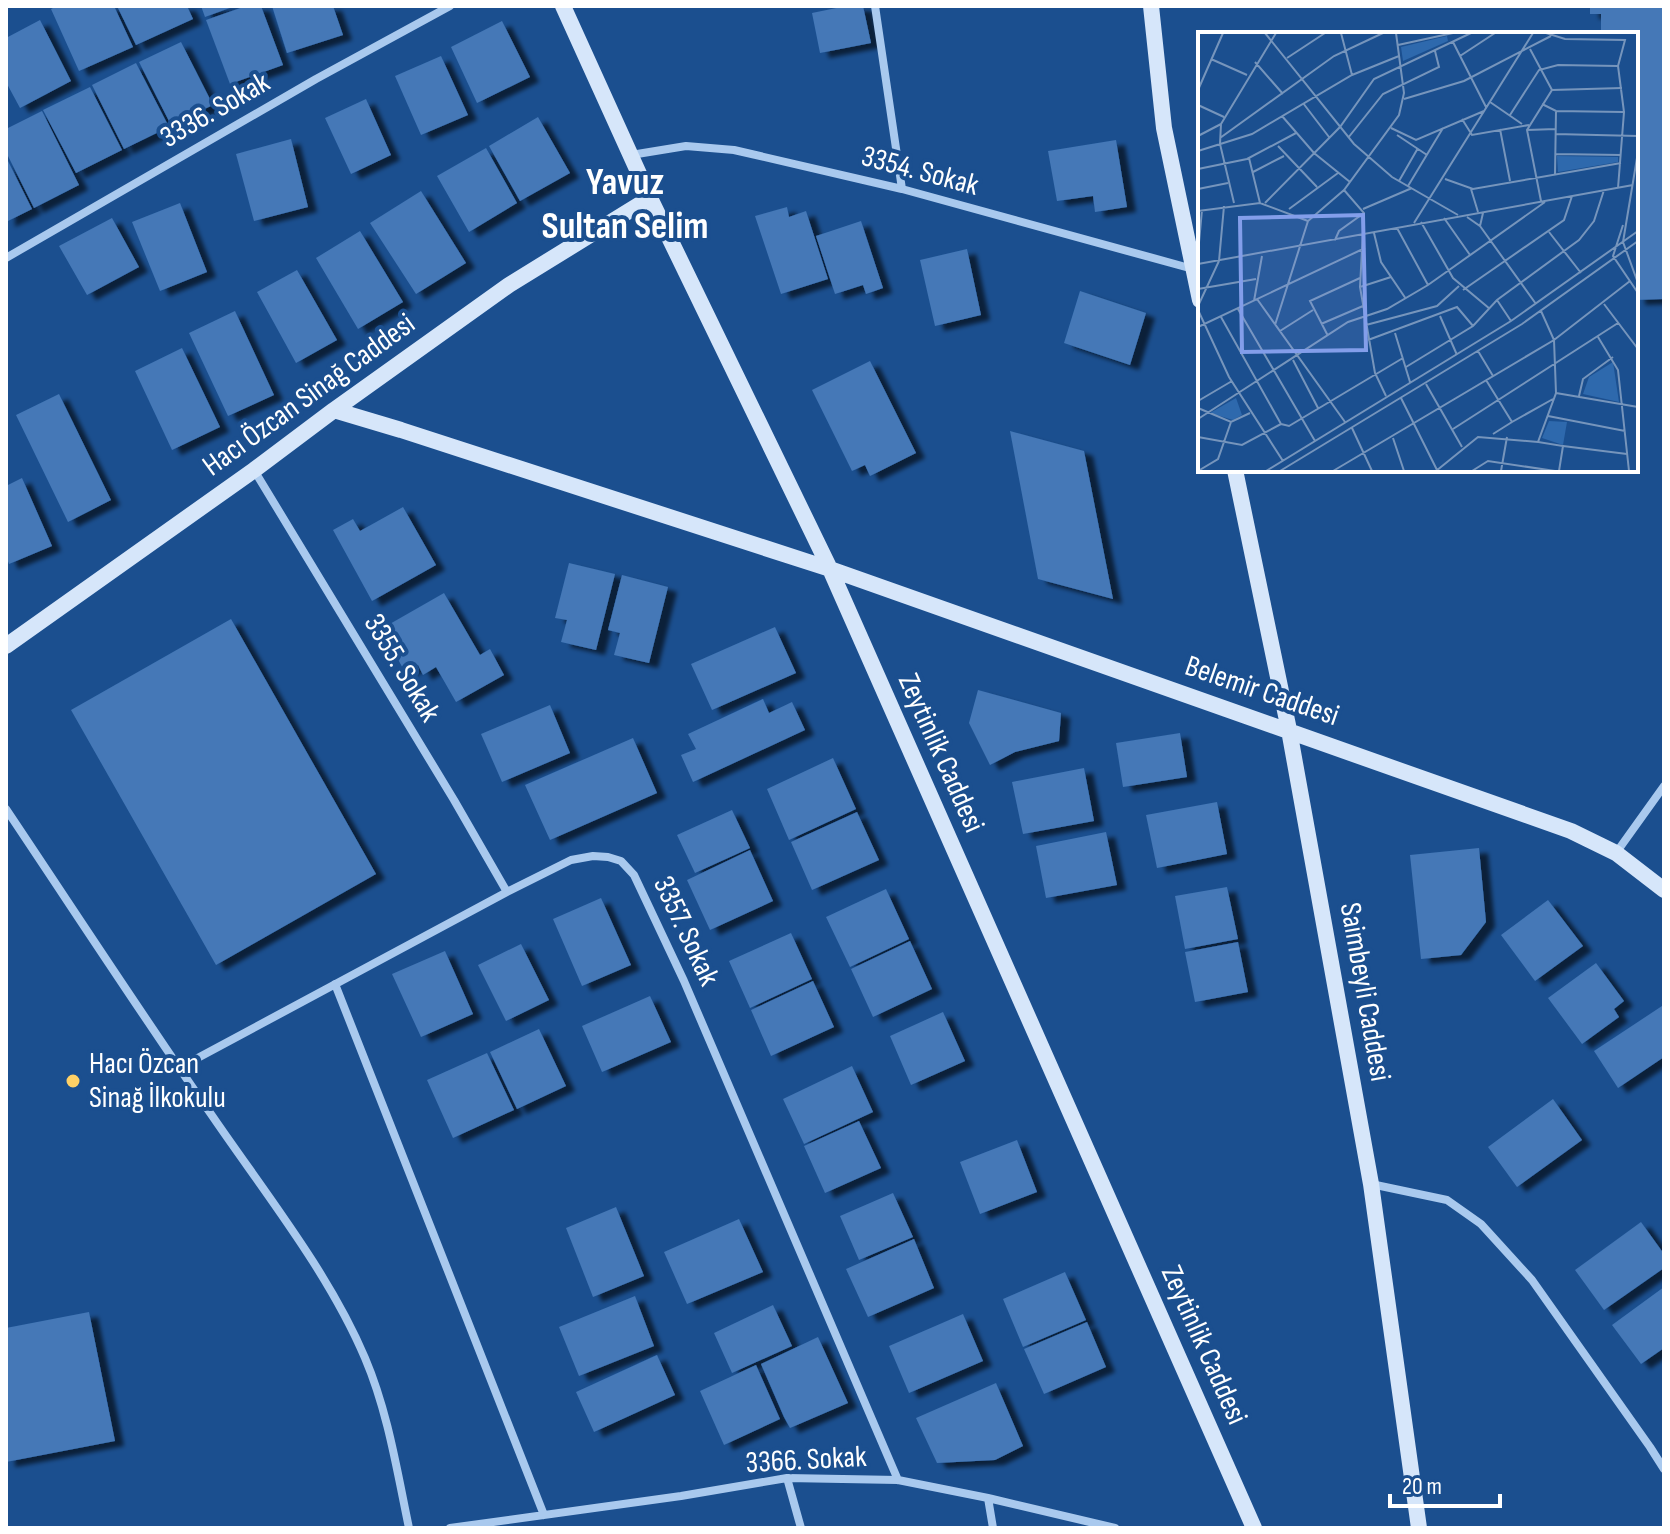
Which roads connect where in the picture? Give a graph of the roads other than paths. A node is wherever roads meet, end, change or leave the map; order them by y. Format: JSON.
{"nodes":[{"id":1,"x":450,"y":6,"type":"edge"},
{"id":2,"x":563,"y":6,"type":"edge"},
{"id":3,"x":875,"y":6,"type":"edge"},
{"id":4,"x":1151,"y":6,"type":"edge"},
{"id":5,"x":631,"y":155,"type":"junction"},
{"id":6,"x":902,"y":189,"type":"junction"},
{"id":7,"x":650,"y":198,"type":"junction"},
{"id":8,"x":6,"y":258,"type":"edge"},
{"id":9,"x":1194,"y":269,"type":"junction"},
{"id":10,"x":1198,"y":290,"type":"edge"},
{"id":11,"x":334,"y":410,"type":"junction"},
{"id":12,"x":254,"y":470,"type":"junction"},
{"id":13,"x":1235,"y":472,"type":"edge"},
{"id":14,"x":830,"y":569,"type":"junction"},
{"id":15,"x":6,"y":646,"type":"edge"},
{"id":16,"x":1289,"y":730,"type":"junction"},
{"id":17,"x":1664,"y":786,"type":"edge"},
{"id":18,"x":6,"y":809,"type":"edge"},
{"id":19,"x":1616,"y":853,"type":"junction"},
{"id":20,"x":1664,"y":890,"type":"edge"},
{"id":21,"x":507,"y":892,"type":"junction"},
{"id":22,"x":335,"y":984,"type":"junction"},
{"id":23,"x":179,"y":1068,"type":"junction"},
{"id":24,"x":1371,"y":1184,"type":"junction"},
{"id":25,"x":1664,"y":1469,"type":"edge"},
{"id":26,"x":787,"y":1478,"type":"junction"},
{"id":27,"x":898,"y":1480,"type":"junction"},
{"id":28,"x":988,"y":1498,"type":"junction"},
{"id":29,"x":544,"y":1515,"type":"junction"},
{"id":30,"x":409,"y":1528,"type":"edge"},
{"id":31,"x":450,"y":1528,"type":"edge"},
{"id":32,"x":801,"y":1528,"type":"edge"},
{"id":33,"x":993,"y":1528,"type":"edge"},
{"id":34,"x":1115,"y":1528,"type":"edge"},
{"id":35,"x":1254,"y":1528,"type":"edge"},
{"id":36,"x":1419,"y":1528,"type":"edge"}],
"edges":[{"from":1,"to":8,"type":"street","name":"3336. Sokak"},
{"from":2,"to":5,"type":"street","name":"Zeytinlik Caddesi"},
{"from":3,"to":6,"type":"street"},
{"from":4,"to":9,"type":"street"},
{"from":5,"to":6,"type":"street","name":"3354. Sokak"},
{"from":5,"to":7,"type":"street","name":"Zeytinlik Caddesi"},
{"from":6,"to":9,"type":"street","name":"3354. Sokak"},
{"from":7,"to":11,"type":"street","name":"Hacı Özcan Sinağ Caddesi"},
{"from":7,"to":14,"type":"street","name":"Zeytinlik Caddesi"},
{"from":9,"to":10,"type":"street"},
{"from":11,"to":12,"type":"street","name":"Hacı Özcan Sinağ Caddesi"},
{"from":11,"to":14,"type":"street","name":"Belemir Caddesi"},
{"from":12,"to":15,"type":"street","name":"Hacı Özcan Sinağ Caddesi"},
{"from":12,"to":21,"type":"street","name":"3355. Sokak"},
{"from":13,"to":16,"type":"street","name":"Saimbeyli Caddesi"},
{"from":14,"to":16,"type":"street","name":"Belemir Caddesi"},
{"from":14,"to":35,"type":"street","name":"Zeytinlik Caddesi"},
{"from":16,"to":19,"type":"street","name":"Belemir Caddesi"},
{"from":16,"to":24,"type":"street","name":"Saimbeyli Caddesi"},
{"from":17,"to":19,"type":"street"},
{"from":18,"to":23,"type":"street"},
{"from":19,"to":20,"type":"street","name":"Belemir Caddesi"},
{"from":21,"to":22,"type":"street","name":"3357. Sokak"},
{"from":21,"to":27,"type":"street","name":"3357. Sokak"},
{"from":22,"to":23,"type":"street","name":"3357. Sokak"},
{"from":22,"to":29,"type":"street"},
{"from":23,"to":30,"type":"street"},
{"from":24,"to":25,"type":"street"},
{"from":24,"to":36,"type":"street","name":"Saimbeyli Caddesi"},
{"from":26,"to":27,"type":"street","name":"3366. Sokak"},
{"from":26,"to":29,"type":"street","name":"3366. Sokak"},
{"from":26,"to":32,"type":"street"},
{"from":27,"to":28,"type":"street","name":"3366. Sokak"},
{"from":28,"to":33,"type":"street"},
{"from":28,"to":34,"type":"street","name":"3366. Sokak"},
{"from":29,"to":31,"type":"street","name":"3366. Sokak"}]}
